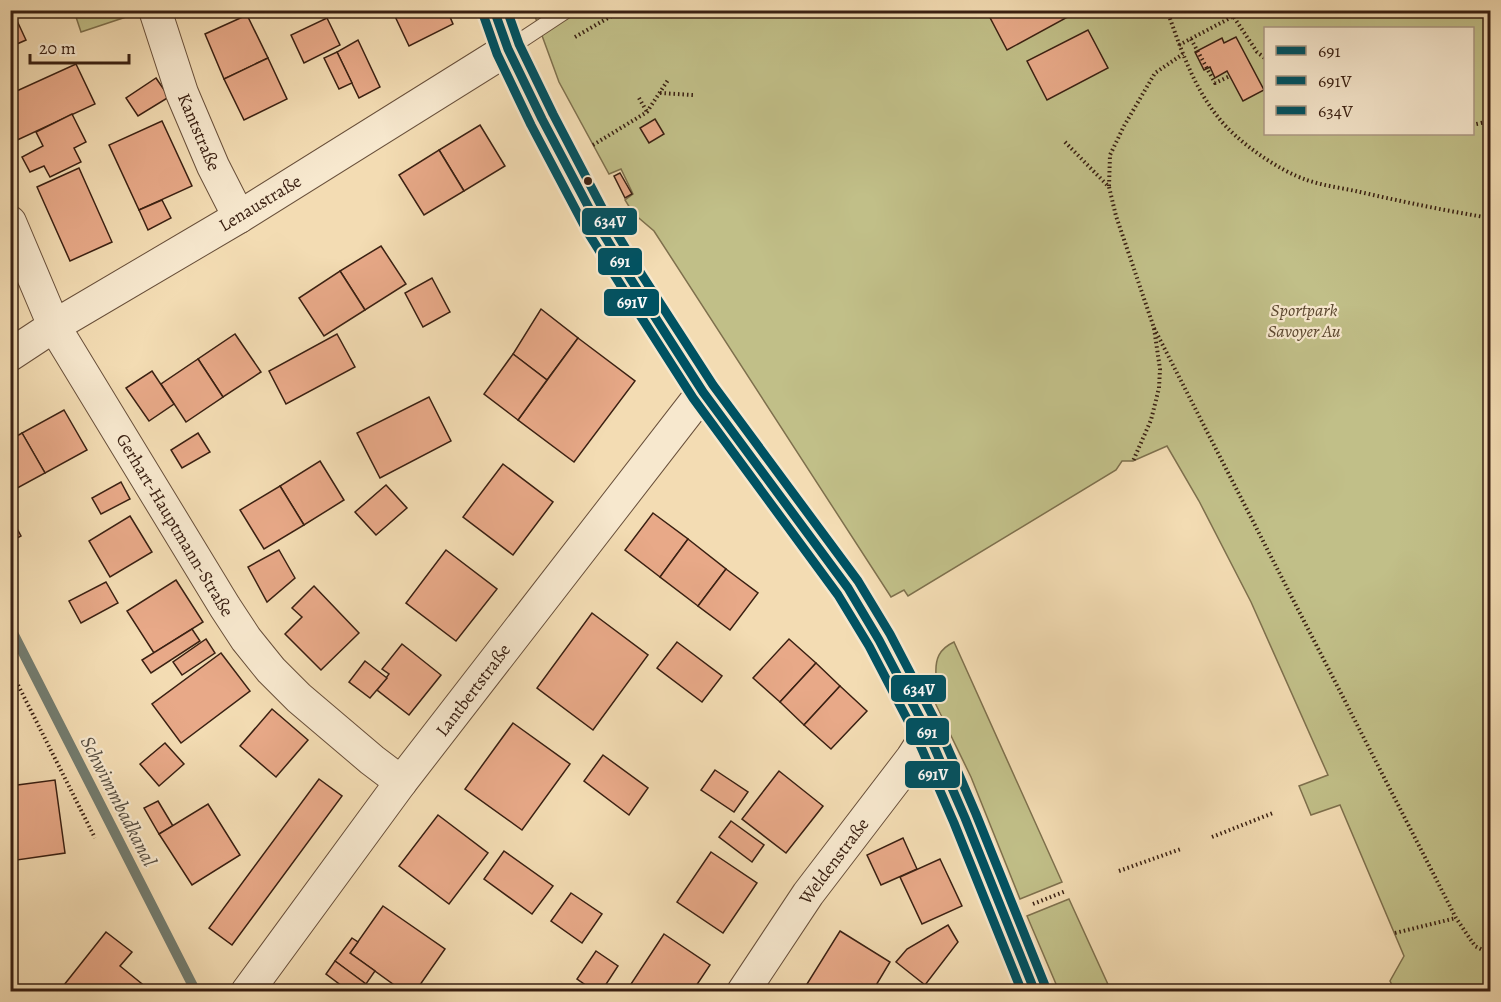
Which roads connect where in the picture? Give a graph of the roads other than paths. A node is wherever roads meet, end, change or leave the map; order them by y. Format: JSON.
{"nodes":[{"id":1,"x":155,"y":10,"type":"edge"},
{"id":2,"x":494,"y":10,"type":"edge"},
{"id":3,"x":567,"y":10,"type":"edge"},
{"id":4,"x":508,"y":49,"type":"junction"},
{"id":5,"x":239,"y":217,"type":"junction"},
{"id":6,"x":10,"y":222,"type":"edge"},
{"id":7,"x":54,"y":326,"type":"junction"},
{"id":8,"x":10,"y":355,"type":"edge"},
{"id":9,"x":703,"y":392,"type":"junction"},
{"id":10,"x":928,"y":733,"type":"junction"},
{"id":11,"x":401,"y":782,"type":"junction"},
{"id":12,"x":248,"y":992,"type":"edge"},
{"id":13,"x":743,"y":992,"type":"edge"},
{"id":14,"x":1035,"y":992,"type":"edge"}],
"edges":[{"from":1,"to":5,"type":"street","name":"Kantstraße"},
{"from":2,"to":4,"type":"street"},
{"from":3,"to":4,"type":"lane"},
{"from":4,"to":5,"type":"street","name":"Lenaustraße"},
{"from":4,"to":9,"type":"street"},
{"from":5,"to":7,"type":"street","name":"Lenaustraße"},
{"from":6,"to":7,"type":"street","name":"Gerhart-Hauptmann-Straße"},
{"from":7,"to":8,"type":"street","name":"Lenaustraße"},
{"from":7,"to":11,"type":"street","name":"Gerhart-Hauptmann-Straße"},
{"from":9,"to":10,"type":"street"},
{"from":9,"to":11,"type":"street","name":"Lantbertstraße"},
{"from":10,"to":13,"type":"street","name":"Weldenstraße"},
{"from":10,"to":14,"type":"street"},
{"from":11,"to":12,"type":"street","name":"Lantbertstraße"}]}
